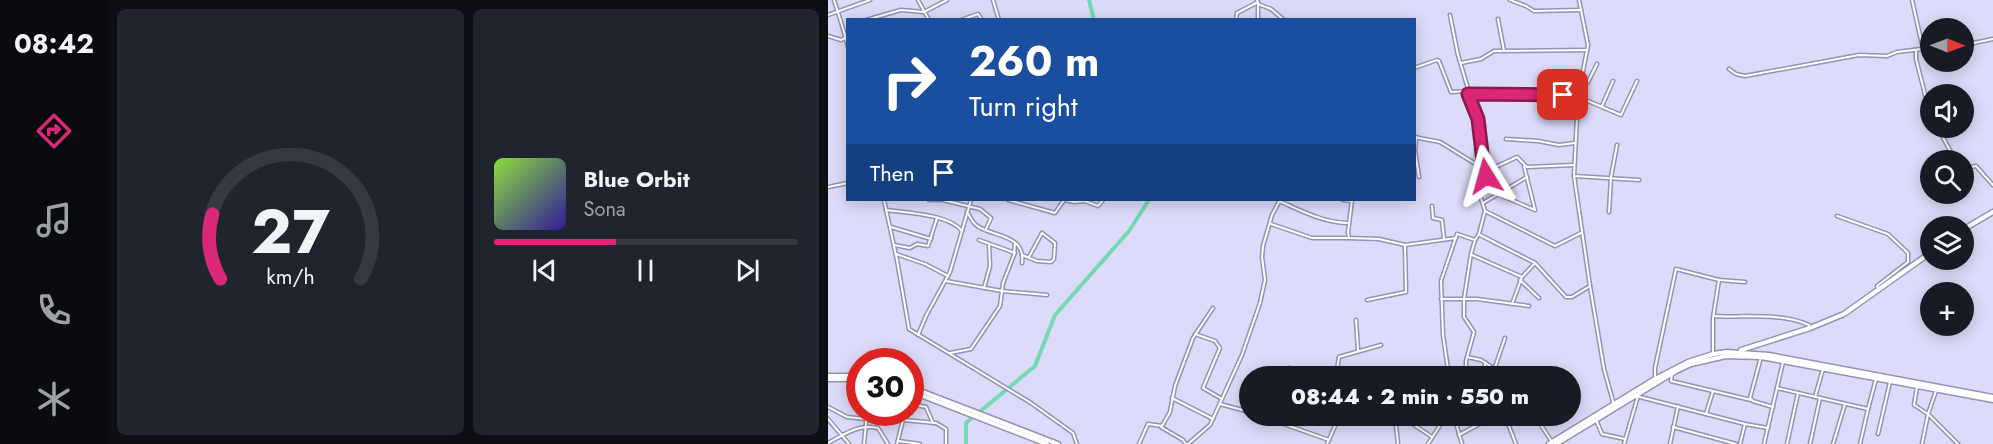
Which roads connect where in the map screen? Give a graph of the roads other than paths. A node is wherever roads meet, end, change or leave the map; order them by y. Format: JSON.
{"nodes":[{"id":1,"x":834,"y":0,"type":"edge"},
{"id":2,"x":856,"y":0,"type":"edge"},
{"id":3,"x":870,"y":0,"type":"edge"},
{"id":4,"x":918,"y":0,"type":"edge"},
{"id":5,"x":947,"y":0,"type":"edge"},
{"id":6,"x":993,"y":0,"type":"edge"},
{"id":7,"x":1510,"y":0,"type":"edge"},
{"id":8,"x":1579,"y":0,"type":"edge"},
{"id":9,"x":1912,"y":0,"type":"edge"},
{"id":10,"x":1258,"y":2,"type":"edge"},
{"id":11,"x":858,"y":5,"type":"junction"},
{"id":12,"x":1581,"y":10,"type":"junction"},
{"id":13,"x":924,"y":12,"type":"junction"},
{"id":14,"x":837,"y":13,"type":"junction"},
{"id":15,"x":828,"y":15,"type":"edge"},
{"id":16,"x":1450,"y":15,"type":"dead end"},
{"id":17,"x":872,"y":18,"type":"edge"},
{"id":18,"x":927,"y":18,"type":"edge"},
{"id":19,"x":967,"y":18,"type":"edge"},
{"id":20,"x":981,"y":18,"type":"edge"},
{"id":21,"x":998,"y":18,"type":"edge"},
{"id":22,"x":1237,"y":18,"type":"edge"},
{"id":23,"x":1258,"y":18,"type":"edge"},
{"id":24,"x":1282,"y":18,"type":"edge"},
{"id":25,"x":1498,"y":19,"type":"dead end"},
{"id":26,"x":846,"y":27,"type":"edge"},
{"id":27,"x":843,"y":28,"type":"junction"},
{"id":28,"x":828,"y":36,"type":"edge"},
{"id":29,"x":1920,"y":36,"type":"edge"},
{"id":30,"x":845,"y":38,"type":"junction"},
{"id":31,"x":1993,"y":39,"type":"edge"},
{"id":32,"x":846,"y":42,"type":"edge"},
{"id":33,"x":1974,"y":43,"type":"edge"},
{"id":34,"x":1587,"y":50,"type":"junction"},
{"id":35,"x":1920,"y":50,"type":"edge"},
{"id":36,"x":1504,"y":51,"type":"junction"},
{"id":37,"x":1916,"y":51,"type":"junction"},
{"id":38,"x":1461,"y":63,"type":"junction"},
{"id":39,"x":1598,"y":64,"type":"dead end"},
{"id":40,"x":1416,"y":67,"type":"edge"},
{"id":41,"x":1729,"y":69,"type":"dead end"},
{"id":42,"x":1613,"y":81,"type":"dead end"},
{"id":43,"x":1637,"y":81,"type":"dead end"},
{"id":44,"x":1922,"y":84,"type":"edge"},
{"id":45,"x":1580,"y":89,"type":"junction"},
{"id":46,"x":1468,"y":93,"type":"junction"},
{"id":47,"x":1578,"y":98,"type":"junction"},
{"id":48,"x":1601,"y":107,"type":"junction"},
{"id":49,"x":1416,"y":137,"type":"edge"},
{"id":50,"x":1506,"y":139,"type":"dead end"},
{"id":51,"x":1575,"y":143,"type":"junction"},
{"id":52,"x":1617,"y":145,"type":"dead end"},
{"id":53,"x":1416,"y":147,"type":"edge"},
{"id":54,"x":1574,"y":165,"type":"junction"},
{"id":55,"x":1524,"y":166,"type":"junction"},
{"id":56,"x":1974,"y":166,"type":"edge"},
{"id":57,"x":1486,"y":171,"type":"junction"},
{"id":58,"x":1574,"y":176,"type":"junction"},
{"id":59,"x":1419,"y":177,"type":"dead end"},
{"id":60,"x":1527,"y":177,"type":"junction"},
{"id":61,"x":1611,"y":177,"type":"junction"},
{"id":62,"x":1639,"y":180,"type":"dead end"},
{"id":63,"x":846,"y":183,"type":"edge"},
{"id":64,"x":1993,"y":185,"type":"edge"},
{"id":65,"x":828,"y":187,"type":"edge"},
{"id":66,"x":1498,"y":194,"type":"junction"},
{"id":67,"x":884,"y":201,"type":"edge"},
{"id":68,"x":947,"y":201,"type":"edge"},
{"id":69,"x":971,"y":201,"type":"edge"},
{"id":70,"x":1012,"y":201,"type":"edge"},
{"id":71,"x":1031,"y":201,"type":"edge"},
{"id":72,"x":1063,"y":201,"type":"edge"},
{"id":73,"x":1069,"y":201,"type":"edge"},
{"id":74,"x":1085,"y":201,"type":"edge"},
{"id":75,"x":1085,"y":201,"type":"edge"},
{"id":76,"x":1103,"y":201,"type":"edge"},
{"id":77,"x":1279,"y":201,"type":"edge"},
{"id":78,"x":1282,"y":201,"type":"edge"},
{"id":79,"x":1352,"y":201,"type":"edge"},
{"id":80,"x":1482,"y":203,"type":"junction"},
{"id":81,"x":1029,"y":205,"type":"junction"},
{"id":82,"x":1432,"y":206,"type":"dead end"},
{"id":83,"x":969,"y":207,"type":"junction"},
{"id":84,"x":886,"y":210,"type":"junction"},
{"id":85,"x":1485,"y":211,"type":"junction"},
{"id":86,"x":968,"y":212,"type":"junction"},
{"id":87,"x":1609,"y":212,"type":"dead end"},
{"id":88,"x":1993,"y":212,"type":"edge"},
{"id":89,"x":1837,"y":216,"type":"dead end"},
{"id":90,"x":937,"y":218,"type":"junction"},
{"id":91,"x":1349,"y":223,"type":"junction"},
{"id":92,"x":1974,"y":223,"type":"edge"},
{"id":93,"x":1271,"y":224,"type":"junction"},
{"id":94,"x":890,"y":226,"type":"junction"},
{"id":95,"x":986,"y":229,"type":"junction"},
{"id":96,"x":962,"y":231,"type":"junction"},
{"id":97,"x":1582,"y":233,"type":"junction"},
{"id":98,"x":1479,"y":234,"type":"junction"},
{"id":99,"x":1349,"y":238,"type":"junction"},
{"id":100,"x":1456,"y":238,"type":"junction"},
{"id":101,"x":932,"y":239,"type":"junction"},
{"id":102,"x":1444,"y":239,"type":"junction"},
{"id":103,"x":979,"y":240,"type":"dead end"},
{"id":104,"x":1475,"y":240,"type":"junction"},
{"id":105,"x":1015,"y":243,"type":"junction"},
{"id":106,"x":989,"y":244,"type":"junction"},
{"id":107,"x":894,"y":245,"type":"junction"},
{"id":108,"x":1405,"y":245,"type":"junction"},
{"id":109,"x":1015,"y":252,"type":"junction"},
{"id":110,"x":896,"y":254,"type":"junction"},
{"id":111,"x":1471,"y":254,"type":"junction"},
{"id":112,"x":1022,"y":255,"type":"junction"},
{"id":113,"x":1029,"y":257,"type":"junction"},
{"id":114,"x":1920,"y":260,"type":"edge"},
{"id":115,"x":1022,"y":263,"type":"dead end"},
{"id":116,"x":1535,"y":263,"type":"junction"},
{"id":117,"x":949,"y":276,"type":"junction"},
{"id":118,"x":1521,"y":278,"type":"junction"},
{"id":119,"x":1719,"y":280,"type":"junction"},
{"id":120,"x":946,"y":281,"type":"junction"},
{"id":121,"x":1744,"y":282,"type":"dead end"},
{"id":122,"x":1590,"y":286,"type":"junction"},
{"id":123,"x":984,"y":288,"type":"junction"},
{"id":124,"x":1879,"y":290,"type":"junction"},
{"id":125,"x":1002,"y":291,"type":"junction"},
{"id":126,"x":1047,"y":295,"type":"dead end"},
{"id":127,"x":1539,"y":298,"type":"dead end"},
{"id":128,"x":1441,"y":299,"type":"junction"},
{"id":129,"x":1464,"y":299,"type":"junction"},
{"id":130,"x":1368,"y":300,"type":"dead end"},
{"id":131,"x":1512,"y":304,"type":"junction"},
{"id":132,"x":1529,"y":306,"type":"dead end"},
{"id":133,"x":1213,"y":308,"type":"dead end"},
{"id":134,"x":1714,"y":316,"type":"junction"},
{"id":135,"x":1356,"y":320,"type":"dead end"},
{"id":136,"x":1810,"y":328,"type":"junction"},
{"id":137,"x":1195,"y":334,"type":"junction"},
{"id":138,"x":918,"y":335,"type":"junction"},
{"id":139,"x":1505,"y":338,"type":"dead end"},
{"id":140,"x":1381,"y":345,"type":"dead end"},
{"id":141,"x":1358,"y":351,"type":"junction"},
{"id":142,"x":1737,"y":352,"type":"junction"},
{"id":143,"x":949,"y":354,"type":"junction"},
{"id":144,"x":1713,"y":354,"type":"junction"},
{"id":145,"x":1726,"y":356,"type":"junction"},
{"id":146,"x":1467,"y":357,"type":"junction"},
{"id":147,"x":1761,"y":357,"type":"junction"},
{"id":148,"x":1783,"y":362,"type":"junction"},
{"id":149,"x":1486,"y":363,"type":"junction"},
{"id":150,"x":1337,"y":366,"type":"edge"},
{"id":151,"x":1447,"y":366,"type":"edge"},
{"id":152,"x":1466,"y":366,"type":"edge"},
{"id":153,"x":1485,"y":366,"type":"edge"},
{"id":154,"x":1491,"y":366,"type":"edge"},
{"id":155,"x":1497,"y":366,"type":"edge"},
{"id":156,"x":1823,"y":369,"type":"junction"},
{"id":157,"x":1671,"y":374,"type":"junction"},
{"id":158,"x":846,"y":377,"type":"edge"},
{"id":159,"x":828,"y":378,"type":"edge"},
{"id":160,"x":1655,"y":379,"type":"junction"},
{"id":161,"x":1876,"y":379,"type":"junction"},
{"id":162,"x":1890,"y":382,"type":"junction"},
{"id":163,"x":1917,"y":387,"type":"junction"},
{"id":164,"x":1925,"y":387,"type":"junction"},
{"id":165,"x":1777,"y":388,"type":"junction"},
{"id":166,"x":1713,"y":391,"type":"junction"},
{"id":167,"x":1936,"y":391,"type":"junction"},
{"id":168,"x":1798,"y":393,"type":"junction"},
{"id":169,"x":924,"y":394,"type":"edge"},
{"id":170,"x":1637,"y":396,"type":"junction"},
{"id":171,"x":1815,"y":397,"type":"junction"},
{"id":172,"x":1172,"y":398,"type":"junction"},
{"id":173,"x":1820,"y":398,"type":"junction"},
{"id":174,"x":1222,"y":399,"type":"junction"},
{"id":175,"x":1993,"y":399,"type":"edge"},
{"id":176,"x":1751,"y":400,"type":"junction"},
{"id":177,"x":1220,"y":404,"type":"junction"},
{"id":178,"x":1845,"y":404,"type":"junction"},
{"id":179,"x":1614,"y":405,"type":"junction"},
{"id":180,"x":1678,"y":406,"type":"junction"},
{"id":181,"x":1773,"y":406,"type":"junction"},
{"id":182,"x":828,"y":407,"type":"edge"},
{"id":183,"x":924,"y":407,"type":"edge"},
{"id":184,"x":1239,"y":409,"type":"edge"},
{"id":185,"x":1869,"y":409,"type":"junction"},
{"id":186,"x":1706,"y":414,"type":"junction"},
{"id":187,"x":1928,"y":414,"type":"junction"},
{"id":188,"x":846,"y":416,"type":"edge"},
{"id":189,"x":979,"y":416,"type":"junction"},
{"id":190,"x":828,"y":419,"type":"edge"},
{"id":191,"x":1213,"y":419,"type":"junction"},
{"id":192,"x":1596,"y":420,"type":"junction"},
{"id":193,"x":924,"y":422,"type":"edge"},
{"id":194,"x":933,"y":423,"type":"junction"},
{"id":195,"x":1745,"y":424,"type":"junction"},
{"id":196,"x":902,"y":426,"type":"edge"},
{"id":197,"x":1290,"y":426,"type":"edge"},
{"id":198,"x":1333,"y":426,"type":"edge"},
{"id":199,"x":1396,"y":426,"type":"edge"},
{"id":200,"x":1416,"y":426,"type":"edge"},
{"id":201,"x":1438,"y":426,"type":"edge"},
{"id":202,"x":1457,"y":426,"type":"edge"},
{"id":203,"x":1476,"y":426,"type":"edge"},
{"id":204,"x":1509,"y":426,"type":"edge"},
{"id":205,"x":1541,"y":426,"type":"edge"},
{"id":206,"x":866,"y":427,"type":"junction"},
{"id":207,"x":1161,"y":427,"type":"junction"},
{"id":208,"x":1673,"y":428,"type":"junction"},
{"id":209,"x":1768,"y":428,"type":"junction"},
{"id":210,"x":1878,"y":434,"type":"dead end"},
{"id":211,"x":1459,"y":435,"type":"junction"},
{"id":212,"x":1568,"y":435,"type":"junction"},
{"id":213,"x":843,"y":436,"type":"junction"},
{"id":214,"x":1432,"y":437,"type":"junction"},
{"id":215,"x":1625,"y":439,"type":"junction"},
{"id":216,"x":1329,"y":440,"type":"junction"},
{"id":217,"x":1955,"y":440,"type":"junction"},
{"id":218,"x":1562,"y":442,"type":"edge"},
{"id":219,"x":828,"y":443,"type":"edge"},
{"id":220,"x":898,"y":443,"type":"edge"},
{"id":221,"x":1552,"y":443,"type":"edge"},
{"id":222,"x":849,"y":444,"type":"edge"},
{"id":223,"x":864,"y":444,"type":"edge"},
{"id":224,"x":888,"y":444,"type":"edge"},
{"id":225,"x":920,"y":444,"type":"edge"},
{"id":226,"x":946,"y":444,"type":"edge"},
{"id":227,"x":1047,"y":444,"type":"edge"},
{"id":228,"x":1059,"y":444,"type":"edge"},
{"id":229,"x":1077,"y":444,"type":"edge"},
{"id":230,"x":1139,"y":444,"type":"edge"},
{"id":231,"x":1187,"y":444,"type":"edge"},
{"id":232,"x":1327,"y":444,"type":"edge"},
{"id":233,"x":1398,"y":444,"type":"edge"},
{"id":234,"x":1428,"y":444,"type":"edge"},
{"id":235,"x":1462,"y":444,"type":"edge"},
{"id":236,"x":1516,"y":444,"type":"edge"},
{"id":237,"x":1624,"y":444,"type":"edge"},
{"id":238,"x":1670,"y":444,"type":"edge"},
{"id":239,"x":1738,"y":444,"type":"edge"},
{"id":240,"x":1764,"y":444,"type":"edge"},
{"id":241,"x":1787,"y":444,"type":"edge"},
{"id":242,"x":1810,"y":444,"type":"edge"},
{"id":243,"x":1833,"y":444,"type":"edge"},
{"id":244,"x":1860,"y":444,"type":"edge"},
{"id":245,"x":1922,"y":444,"type":"edge"},
{"id":246,"x":1953,"y":444,"type":"edge"},
{"id":247,"x":1958,"y":444,"type":"edge"}],
"edges":[{"from":1,"to":14,"type":"street"},
{"from":2,"to":11,"type":"street"},
{"from":3,"to":11,"type":"street"},
{"from":4,"to":13,"type":"street"},
{"from":5,"to":13,"type":"street"},
{"from":6,"to":21,"type":"street"},
{"from":7,"to":12,"type":"street"},
{"from":8,"to":12,"type":"street"},
{"from":9,"to":29,"type":"street"},
{"from":10,"to":22,"type":"street"},
{"from":10,"to":23,"type":"street"},
{"from":10,"to":24,"type":"street"},
{"from":11,"to":14,"type":"street"},
{"from":12,"to":34,"type":"street"},
{"from":13,"to":17,"type":"street"},
{"from":13,"to":18,"type":"street"},
{"from":14,"to":15,"type":"street"},
{"from":14,"to":27,"type":"street"},
{"from":16,"to":38,"type":"street"},
{"from":19,"to":20,"type":"street"},
{"from":25,"to":36,"type":"street"},
{"from":26,"to":27,"type":"street"},
{"from":27,"to":30,"type":"street"},
{"from":28,"to":30,"type":"street"},
{"from":30,"to":32,"type":"street"},
{"from":31,"to":33,"type":"street"},
{"from":34,"to":36,"type":"street"},
{"from":34,"to":45,"type":"street"},
{"from":35,"to":37,"type":"street"},
{"from":36,"to":38,"type":"street"},
{"from":37,"to":41,"type":"street"},
{"from":37,"to":44,"type":"street"},
{"from":38,"to":46,"type":"street"},
{"from":39,"to":45,"type":"street"},
{"from":40,"to":46,"type":"street"},
{"from":42,"to":48,"type":"street"},
{"from":43,"to":48,"type":"street"},
{"from":45,"to":47,"type":"street"},
{"from":46,"to":47,"type":"street"},
{"from":46,"to":57,"type":"street"},
{"from":47,"to":48,"type":"street"},
{"from":47,"to":51,"type":"street"},
{"from":49,"to":57,"type":"street"},
{"from":50,"to":51,"type":"street"},
{"from":51,"to":54,"type":"street"},
{"from":52,"to":61,"type":"street"},
{"from":53,"to":59,"type":"street"},
{"from":54,"to":55,"type":"street"},
{"from":54,"to":58,"type":"street"},
{"from":55,"to":57,"type":"street"},
{"from":55,"to":60,"type":"street"},
{"from":56,"to":64,"type":"street"},
{"from":57,"to":80,"type":"street"},
{"from":58,"to":61,"type":"street"},
{"from":58,"to":97,"type":"street"},
{"from":60,"to":66,"type":"street"},
{"from":60,"to":66,"type":"street"},
{"from":61,"to":62,"type":"street"},
{"from":61,"to":87,"type":"street"},
{"from":63,"to":65,"type":"street"},
{"from":66,"to":80,"type":"street"},
{"from":67,"to":84,"type":"street"},
{"from":68,"to":83,"type":"street"},
{"from":69,"to":83,"type":"street"},
{"from":70,"to":81,"type":"street"},
{"from":71,"to":81,"type":"street"},
{"from":72,"to":81,"type":"street"},
{"from":73,"to":75,"type":"street"},
{"from":74,"to":76,"type":"street"},
{"from":77,"to":93,"type":"street"},
{"from":78,"to":91,"type":"street"},
{"from":79,"to":91,"type":"street"},
{"from":80,"to":85,"type":"street"},
{"from":82,"to":102,"type":"street"},
{"from":83,"to":86,"type":"street"},
{"from":83,"to":95,"type":"street"},
{"from":84,"to":90,"type":"street"},
{"from":84,"to":94,"type":"street"},
{"from":85,"to":97,"type":"street"},
{"from":85,"to":98,"type":"street"},
{"from":86,"to":95,"type":"street"},
{"from":86,"to":96,"type":"street"},
{"from":88,"to":92,"type":"street"},
{"from":89,"to":124,"type":"street"},
{"from":90,"to":96,"type":"street"},
{"from":90,"to":101,"type":"street"},
{"from":91,"to":99,"type":"street"},
{"from":93,"to":99,"type":"street"},
{"from":93,"to":174,"type":"street"},
{"from":94,"to":101,"type":"street"},
{"from":94,"to":107,"type":"street"},
{"from":95,"to":105,"type":"street"},
{"from":96,"to":117,"type":"street"},
{"from":97,"to":122,"type":"street"},
{"from":98,"to":104,"type":"street"},
{"from":98,"to":116,"type":"street"},
{"from":99,"to":108,"type":"street"},
{"from":100,"to":102,"type":"street"},
{"from":100,"to":104,"type":"street"},
{"from":100,"to":128,"type":"street"},
{"from":101,"to":107,"type":"street"},
{"from":102,"to":108,"type":"street"},
{"from":103,"to":106,"type":"street"},
{"from":104,"to":111,"type":"street"},
{"from":105,"to":109,"type":"street"},
{"from":105,"to":112,"type":"street"},
{"from":106,"to":109,"type":"street"},
{"from":106,"to":123,"type":"street"},
{"from":107,"to":110,"type":"street"},
{"from":108,"to":130,"type":"street"},
{"from":109,"to":125,"type":"street"},
{"from":110,"to":117,"type":"street"},
{"from":110,"to":138,"type":"street"},
{"from":111,"to":118,"type":"street"},
{"from":111,"to":129,"type":"street"},
{"from":112,"to":113,"type":"street"},
{"from":112,"to":115,"type":"street"},
{"from":113,"to":113,"type":"street"},
{"from":114,"to":124,"type":"street"},
{"from":116,"to":118,"type":"street"},
{"from":116,"to":122,"type":"street"},
{"from":117,"to":120,"type":"street"},
{"from":118,"to":127,"type":"street"},
{"from":118,"to":131,"type":"street"},
{"from":119,"to":121,"type":"street"},
{"from":119,"to":134,"type":"street"},
{"from":119,"to":160,"type":"street"},
{"from":120,"to":123,"type":"street"},
{"from":120,"to":138,"type":"street"},
{"from":122,"to":179,"type":"street"},
{"from":123,"to":125,"type":"street"},
{"from":124,"to":136,"type":"street"},
{"from":125,"to":126,"type":"street"},
{"from":125,"to":143,"type":"street"},
{"from":128,"to":129,"type":"street"},
{"from":128,"to":151,"type":"street"},
{"from":129,"to":131,"type":"street"},
{"from":129,"to":146,"type":"street"},
{"from":131,"to":132,"type":"street"},
{"from":133,"to":137,"type":"street"},
{"from":134,"to":136,"type":"street"},
{"from":134,"to":144,"type":"street"},
{"from":135,"to":141,"type":"street"},
{"from":136,"to":142,"type":"street"},
{"from":137,"to":172,"type":"street"},
{"from":137,"to":174,"type":"street"},
{"from":138,"to":143,"type":"street"},
{"from":139,"to":155,"type":"street"},
{"from":140,"to":141,"type":"street"},
{"from":141,"to":150,"type":"street"},
{"from":142,"to":144,"type":"street"},
{"from":142,"to":145,"type":"street"},
{"from":142,"to":164,"type":"street"},
{"from":143,"to":229,"type":"street"},
{"from":144,"to":160,"type":"street"},
{"from":145,"to":147,"type":"street"},
{"from":145,"to":157,"type":"street"},
{"from":146,"to":149,"type":"street"},
{"from":146,"to":152,"type":"street"},
{"from":147,"to":148,"type":"street"},
{"from":147,"to":176,"type":"street"},
{"from":148,"to":156,"type":"street"},
{"from":148,"to":165,"type":"street"},
{"from":149,"to":153,"type":"street"},
{"from":149,"to":154,"type":"street"},
{"from":156,"to":161,"type":"street"},
{"from":156,"to":171,"type":"street"},
{"from":157,"to":166,"type":"street"},
{"from":157,"to":170,"type":"street"},
{"from":158,"to":159,"type":"street"},
{"from":160,"to":179,"type":"street"},
{"from":161,"to":162,"type":"street"},
{"from":161,"to":185,"type":"street"},
{"from":162,"to":163,"type":"street"},
{"from":162,"to":210,"type":"street"},
{"from":163,"to":164,"type":"street"},
{"from":163,"to":187,"type":"street"},
{"from":164,"to":167,"type":"street"},
{"from":164,"to":175,"type":"street"},
{"from":165,"to":168,"type":"street"},
{"from":165,"to":181,"type":"street"},
{"from":166,"to":176,"type":"street"},
{"from":166,"to":186,"type":"street"},
{"from":167,"to":175,"type":"street"},
{"from":167,"to":187,"type":"street"},
{"from":168,"to":171,"type":"street"},
{"from":168,"to":241,"type":"street"},
{"from":169,"to":189,"type":"street"},
{"from":170,"to":180,"type":"street"},
{"from":170,"to":192,"type":"street"},
{"from":170,"to":215,"type":"street"},
{"from":171,"to":173,"type":"street"},
{"from":172,"to":191,"type":"street"},
{"from":172,"to":207,"type":"street"},
{"from":173,"to":178,"type":"street"},
{"from":173,"to":242,"type":"street"},
{"from":174,"to":177,"type":"street"},
{"from":176,"to":181,"type":"street"},
{"from":177,"to":184,"type":"street"},
{"from":177,"to":191,"type":"street"},
{"from":178,"to":185,"type":"street"},
{"from":178,"to":243,"type":"street"},
{"from":179,"to":212,"type":"street"},
{"from":180,"to":186,"type":"street"},
{"from":180,"to":208,"type":"street"},
{"from":181,"to":209,"type":"street"},
{"from":182,"to":188,"type":"street"},
{"from":183,"to":194,"type":"street"},
{"from":185,"to":244,"type":"street"},
{"from":186,"to":195,"type":"street"},
{"from":187,"to":217,"type":"street"},
{"from":187,"to":245,"type":"street"},
{"from":189,"to":227,"type":"street"},
{"from":189,"to":228,"type":"street"},
{"from":190,"to":213,"type":"street"},
{"from":191,"to":231,"type":"street"},
{"from":192,"to":212,"type":"street"},
{"from":192,"to":215,"type":"street"},
{"from":193,"to":194,"type":"street"},
{"from":194,"to":226,"type":"street"},
{"from":195,"to":209,"type":"street"},
{"from":195,"to":239,"type":"street"},
{"from":196,"to":220,"type":"street"},
{"from":197,"to":216,"type":"street"},
{"from":198,"to":216,"type":"street"},
{"from":199,"to":233,"type":"street"},
{"from":200,"to":214,"type":"street"},
{"from":201,"to":214,"type":"street"},
{"from":202,"to":211,"type":"street"},
{"from":203,"to":211,"type":"street"},
{"from":204,"to":236,"type":"street"},
{"from":205,"to":221,"type":"street"},
{"from":206,"to":213,"type":"street"},
{"from":206,"to":223,"type":"street"},
{"from":206,"to":224,"type":"street"},
{"from":207,"to":230,"type":"street"},
{"from":207,"to":231,"type":"street"},
{"from":208,"to":238,"type":"street"},
{"from":208,"to":239,"type":"street"},
{"from":209,"to":240,"type":"street"},
{"from":211,"to":235,"type":"street"},
{"from":212,"to":218,"type":"street"},
{"from":212,"to":221,"type":"street"},
{"from":213,"to":219,"type":"street"},
{"from":213,"to":222,"type":"street"},
{"from":214,"to":234,"type":"street"},
{"from":215,"to":237,"type":"street"},
{"from":216,"to":232,"type":"street"},
{"from":217,"to":246,"type":"street"},
{"from":217,"to":247,"type":"street"},
{"from":218,"to":221,"type":"street"},
{"from":220,"to":225,"type":"street"}]}
